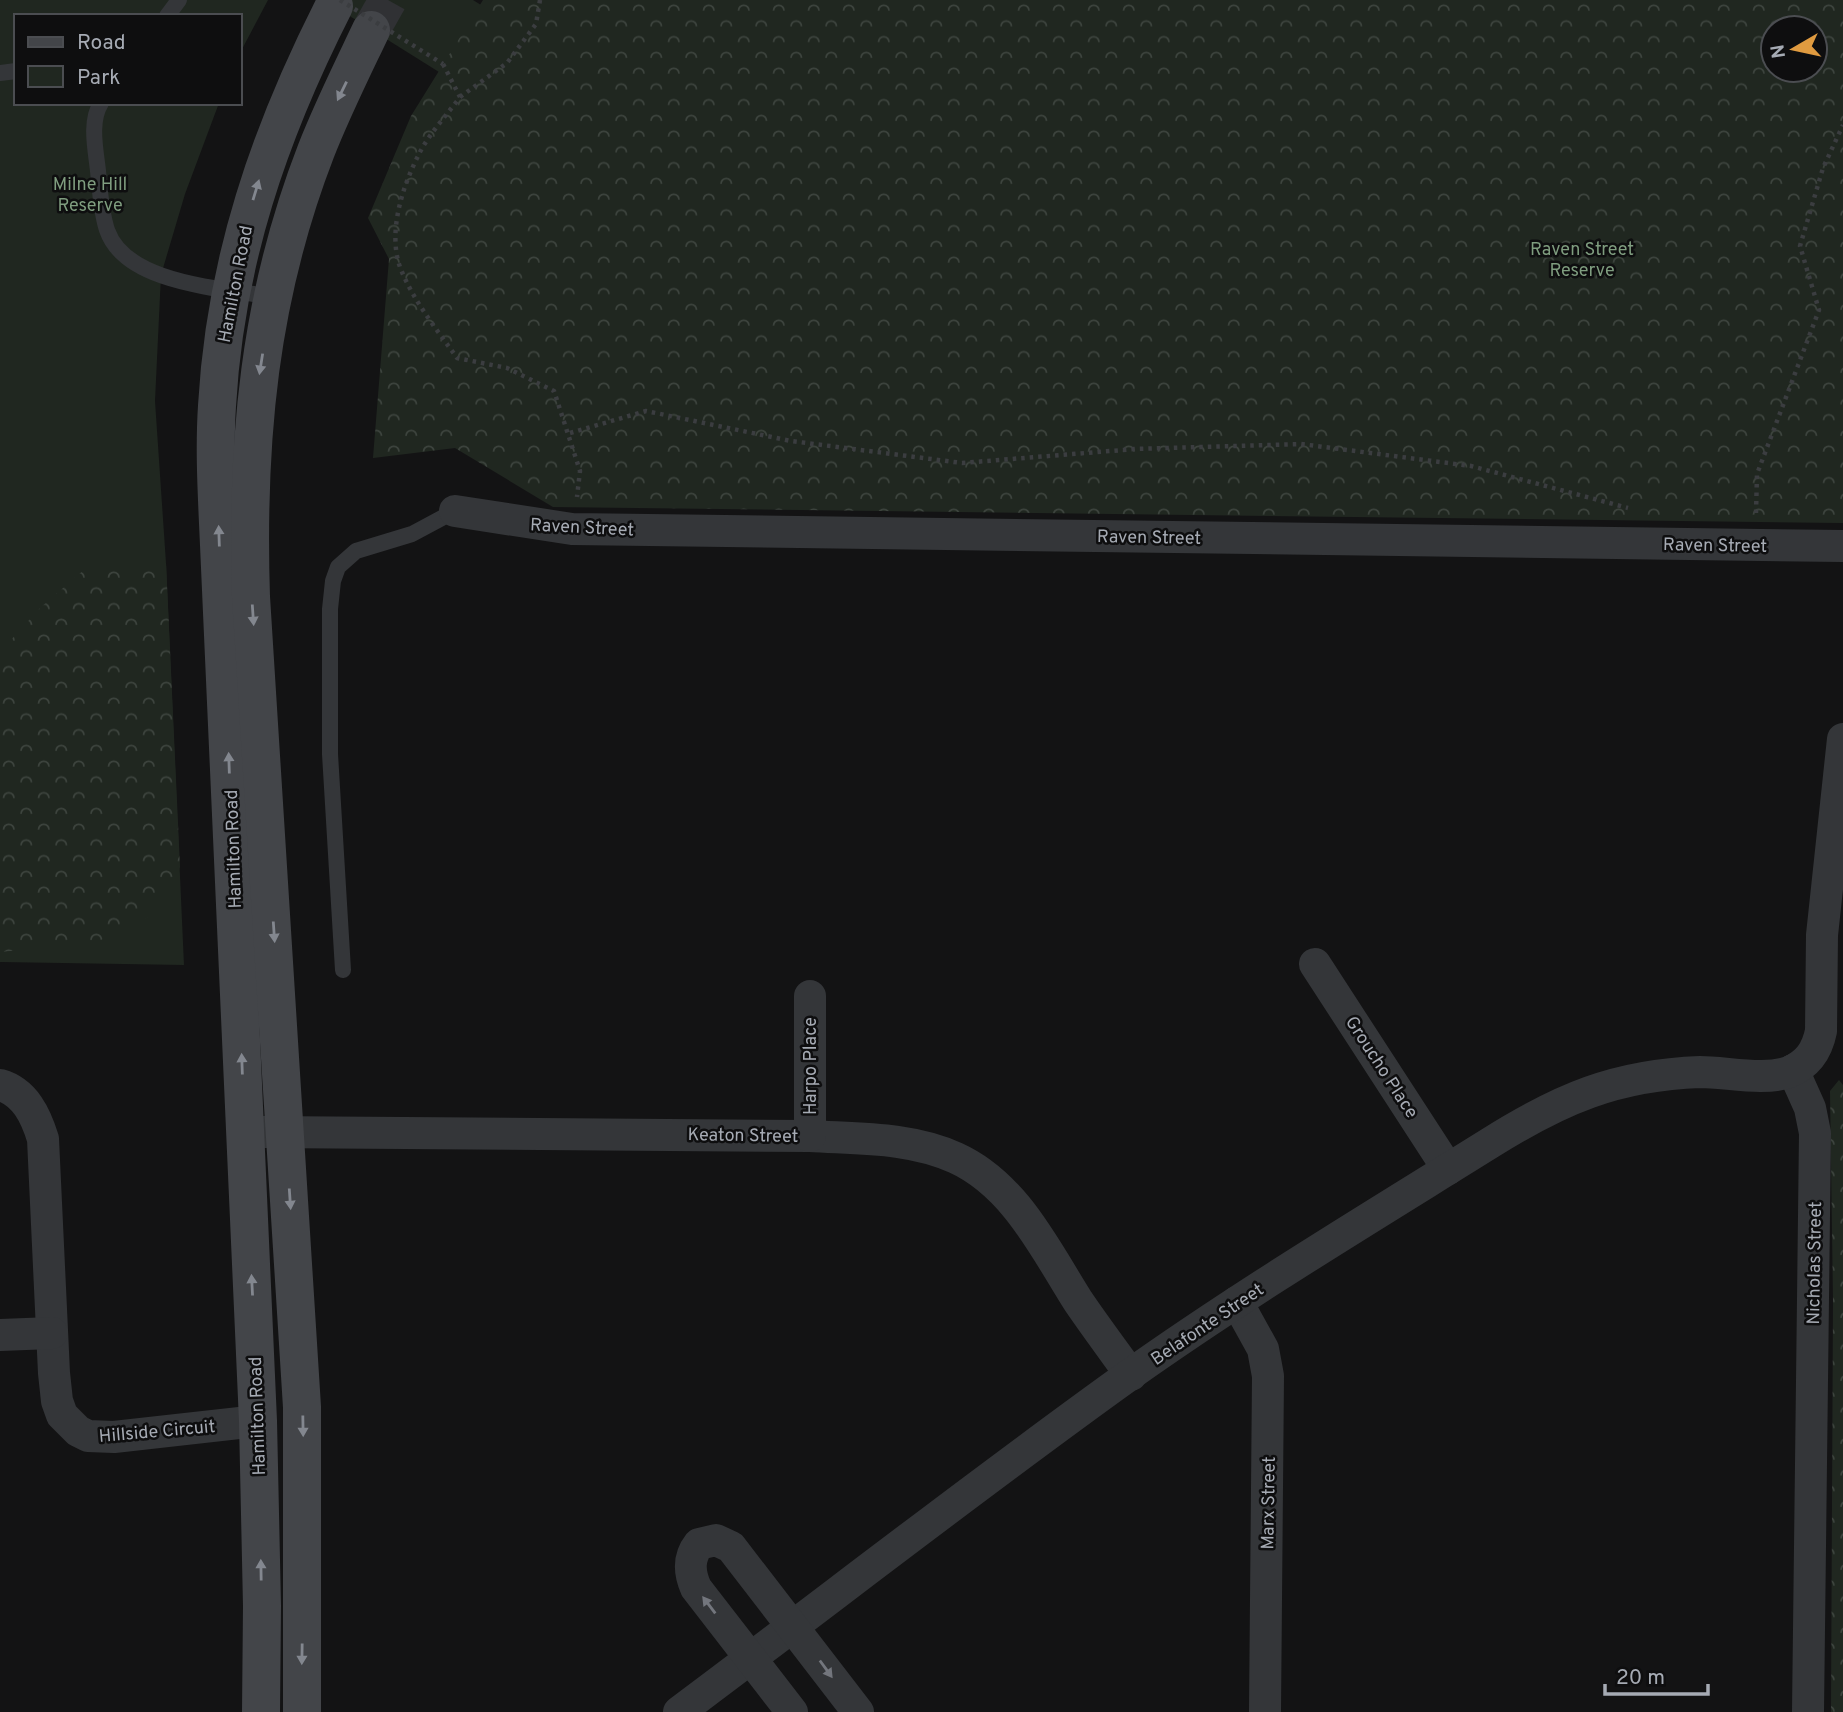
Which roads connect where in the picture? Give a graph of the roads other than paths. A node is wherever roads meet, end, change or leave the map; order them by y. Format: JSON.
{"nodes":[{"id":1,"x":337,"y":3,"type":"tunnel mouth"},
{"id":2,"x":371,"y":30,"type":"tunnel mouth"},
{"id":3,"x":97,"y":105,"type":"edge"},
{"id":4,"x":230,"y":289,"type":"junction"},
{"id":5,"x":273,"y":297,"type":"junction"},
{"id":6,"x":456,"y":511,"type":"joint"},
{"id":7,"x":1843,"y":546,"type":"edge"},
{"id":8,"x":1843,"y":739,"type":"edge"},
{"id":9,"x":1838,"y":831,"type":"edge"},
{"id":10,"x":1843,"y":866,"type":"edge"},
{"id":11,"x":1315,"y":964,"type":"dead end"},
{"id":12,"x":343,"y":970,"type":"dead end"},
{"id":13,"x":810,"y":996,"type":"dead end"},
{"id":14,"x":1793,"y":1070,"type":"junction"},
{"id":15,"x":0,"y":1085,"type":"edge"},
{"id":16,"x":285,"y":1131,"type":"junction"},
{"id":17,"x":245,"y":1132,"type":"junction"},
{"id":18,"x":810,"y":1136,"type":"junction"},
{"id":19,"x":1448,"y":1169,"type":"junction"},
{"id":20,"x":1237,"y":1302,"type":"junction"},
{"id":21,"x":52,"y":1333,"type":"junction"},
{"id":22,"x":0,"y":1335,"type":"edge"},
{"id":23,"x":1131,"y":1375,"type":"junction"},
{"id":24,"x":258,"y":1421,"type":"junction"},
{"id":25,"x":793,"y":1626,"type":"junction"},
{"id":26,"x":750,"y":1659,"type":"junction"},
{"id":27,"x":261,"y":1712,"type":"edge"},
{"id":28,"x":302,"y":1712,"type":"edge"},
{"id":29,"x":680,"y":1712,"type":"edge"},
{"id":30,"x":792,"y":1712,"type":"edge"},
{"id":31,"x":858,"y":1712,"type":"edge"},
{"id":32,"x":1265,"y":1712,"type":"edge"},
{"id":33,"x":1808,"y":1712,"type":"edge"}],
"edges":[{"from":4,"to":1,"type":"main road","name":"Hamilton Road","one_way":true},
{"from":2,"to":5,"type":"main road","name":"Hamilton Road","one_way":true},
{"from":3,"to":4,"type":"lane"},
{"from":4,"to":5,"type":"lane"},
{"from":17,"to":4,"type":"main road","name":"Hamilton Road","one_way":true},
{"from":5,"to":16,"type":"main road","name":"Hamilton Road","one_way":true},
{"from":6,"to":7,"type":"street","name":"Raven Street"},
{"from":6,"to":12,"type":"lane"},
{"from":8,"to":9,"type":"street"},
{"from":9,"to":10,"type":"lane"},
{"from":9,"to":14,"type":"street"},
{"from":11,"to":19,"type":"street","name":"Groucho Place"},
{"from":13,"to":18,"type":"street","name":"Harpo Place"},
{"from":14,"to":19,"type":"street","name":"Belafonte Street"},
{"from":14,"to":33,"type":"street","name":"Nicholas Street"},
{"from":15,"to":21,"type":"street","name":"Hillside Circuit"},
{"from":16,"to":17,"type":"street","name":"Keaton Street"},
{"from":16,"to":18,"type":"street","name":"Keaton Street"},
{"from":16,"to":28,"type":"main road","name":"Hamilton Road","one_way":true},
{"from":24,"to":17,"type":"main road","name":"Hamilton Road","one_way":true},
{"from":18,"to":23,"type":"street","name":"Keaton Street"},
{"from":19,"to":20,"type":"street","name":"Belafonte Street"},
{"from":20,"to":23,"type":"street","name":"Belafonte Street"},
{"from":20,"to":32,"type":"street","name":"Marx Street"},
{"from":21,"to":22,"type":"street"},
{"from":21,"to":24,"type":"street","name":"Hillside Circuit"},
{"from":23,"to":25,"type":"street","name":"Belafonte Street"},
{"from":27,"to":24,"type":"main road","name":"Hamilton Road","one_way":true},
{"from":25,"to":26,"type":"street","name":"Belafonte Street"},
{"from":26,"to":25,"type":"street","one_way":true},
{"from":25,"to":31,"type":"street","one_way":true},
{"from":26,"to":29,"type":"street","name":"Belafonte Street"},
{"from":26,"to":30,"type":"street"}]}
